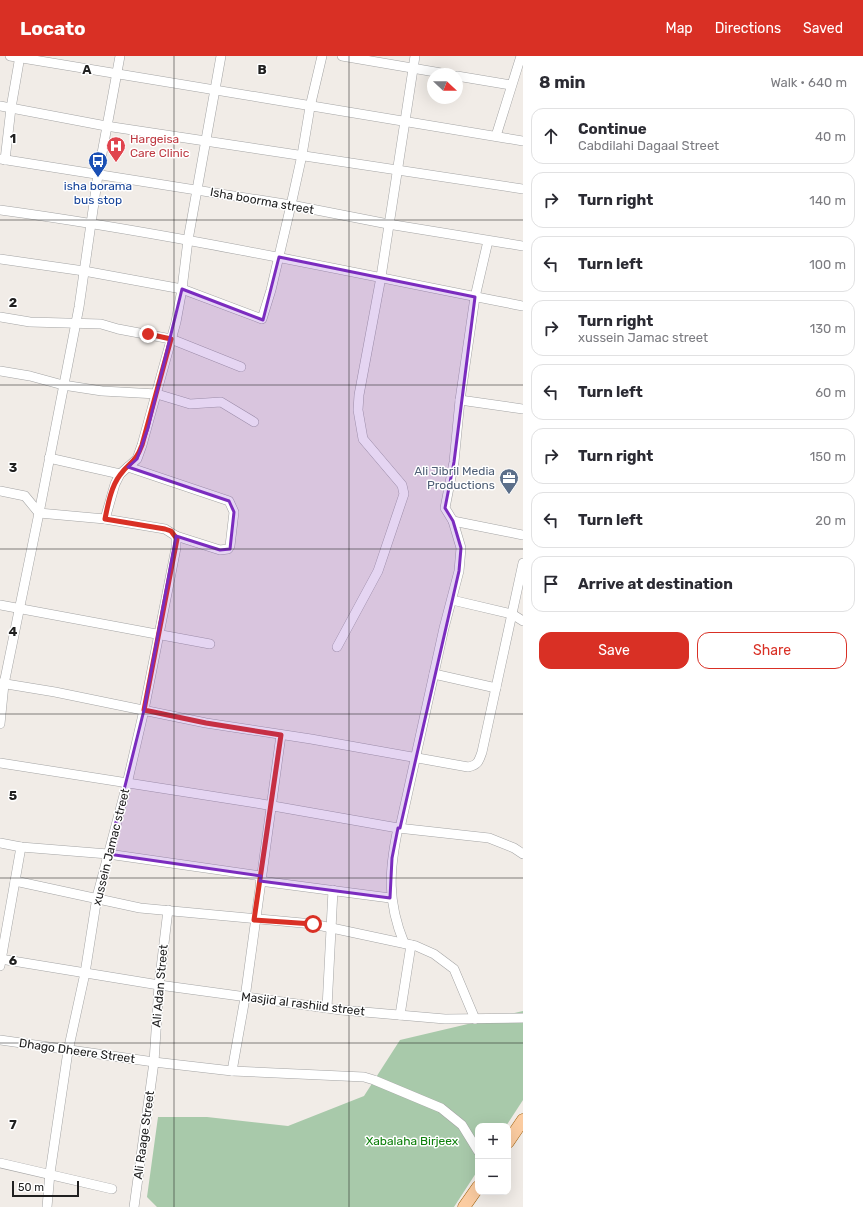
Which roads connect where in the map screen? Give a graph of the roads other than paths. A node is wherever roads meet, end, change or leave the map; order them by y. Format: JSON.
{"nodes":[{"id":1,"x":16,"y":56,"type":"edge"},
{"id":2,"x":120,"y":56,"type":"edge"},
{"id":3,"x":221,"y":56,"type":"edge"},
{"id":4,"x":322,"y":56,"type":"edge"},
{"id":5,"x":342,"y":56,"type":"edge"},
{"id":6,"x":415,"y":56,"type":"edge"},
{"id":7,"x":521,"y":56,"type":"edge"},
{"id":8,"x":412,"y":68,"type":"junction"},
{"id":9,"x":427,"y":71,"type":"edge"},
{"id":10,"x":116,"y":74,"type":"junction"},
{"id":11,"x":463,"y":77,"type":"edge"},
{"id":12,"x":511,"y":85,"type":"junction"},
{"id":13,"x":216,"y":90,"type":"junction"},
{"id":14,"x":0,"y":106,"type":"edge"},
{"id":15,"x":310,"y":107,"type":"junction"},
{"id":16,"x":11,"y":108,"type":"junction"},
{"id":17,"x":405,"y":122,"type":"junction"},
{"id":18,"x":106,"y":126,"type":"junction"},
{"id":19,"x":496,"y":136,"type":"junction"},
{"id":20,"x":207,"y":140,"type":"junction"},
{"id":21,"x":523,"y":141,"type":"edge"},
{"id":22,"x":302,"y":155,"type":"junction"},
{"id":23,"x":3,"y":159,"type":"edge"},
{"id":24,"x":396,"y":171,"type":"junction"},
{"id":25,"x":98,"y":175,"type":"junction"},
{"id":26,"x":523,"y":189,"type":"edge"},
{"id":27,"x":198,"y":190,"type":"junction"},
{"id":28,"x":291,"y":205,"type":"junction"},
{"id":29,"x":0,"y":210,"type":"edge"},
{"id":30,"x":91,"y":223,"type":"junction"},
{"id":31,"x":388,"y":224,"type":"junction"},
{"id":32,"x":188,"y":240,"type":"junction"},
{"id":33,"x":488,"y":241,"type":"junction"},
{"id":34,"x":523,"y":246,"type":"edge"},
{"id":35,"x":279,"y":257,"type":"junction"},
{"id":36,"x":0,"y":259,"type":"edge"},
{"id":37,"x":84,"y":271,"type":"junction"},
{"id":38,"x":381,"y":277,"type":"junction"},
{"id":39,"x":182,"y":289,"type":"junction"},
{"id":40,"x":475,"y":297,"type":"junction"},
{"id":41,"x":523,"y":306,"type":"edge"},
{"id":42,"x":0,"y":317,"type":"edge"},
{"id":43,"x":76,"y":323,"type":"junction"},
{"id":44,"x":171,"y":339,"type":"junction"},
{"id":45,"x":241,"y":367,"type":"dead end"},
{"id":46,"x":0,"y":371,"type":"edge"},
{"id":47,"x":63,"y":385,"type":"junction"},
{"id":48,"x":157,"y":394,"type":"junction"},
{"id":49,"x":460,"y":400,"type":"junction"},
{"id":50,"x":523,"y":409,"type":"edge"},
{"id":51,"x":254,"y":422,"type":"dead end"},
{"id":52,"x":50,"y":458,"type":"junction"},
{"id":53,"x":128,"y":467,"type":"junction"},
{"id":54,"x":120,"y":474,"type":"junction"},
{"id":55,"x":0,"y":490,"type":"edge"},
{"id":56,"x":40,"y":514,"type":"junction"},
{"id":57,"x":105,"y":519,"type":"junction"},
{"id":58,"x":453,"y":522,"type":"junction"},
{"id":59,"x":523,"y":535,"type":"edge"},
{"id":60,"x":176,"y":536,"type":"junction"},
{"id":61,"x":523,"y":563,"type":"edge"},
{"id":62,"x":452,"y":600,"type":"junction"},
{"id":63,"x":0,"y":606,"type":"edge"},
{"id":64,"x":19,"y":609,"type":"junction"},
{"id":65,"x":512,"y":614,"type":"junction"},
{"id":66,"x":523,"y":622,"type":"edge"},
{"id":67,"x":158,"y":634,"type":"junction"},
{"id":68,"x":210,"y":644,"type":"dead end"},
{"id":69,"x":337,"y":647,"type":"dead end"},
{"id":70,"x":434,"y":674,"type":"junction"},
{"id":71,"x":2,"y":684,"type":"edge"},
{"id":72,"x":496,"y":688,"type":"junction"},
{"id":73,"x":144,"y":710,"type":"junction"},
{"id":74,"x":0,"y":724,"type":"edge"},
{"id":75,"x":281,"y":735,"type":"junction"},
{"id":76,"x":415,"y":757,"type":"junction"},
{"id":77,"x":0,"y":763,"type":"edge"},
{"id":78,"x":127,"y":784,"type":"junction"},
{"id":79,"x":270,"y":805,"type":"junction"},
{"id":80,"x":399,"y":828,"type":"junction"},
{"id":81,"x":0,"y":843,"type":"edge"},
{"id":82,"x":21,"y":847,"type":"junction"},
{"id":83,"x":108,"y":854,"type":"junction"},
{"id":84,"x":523,"y":854,"type":"edge"},
{"id":85,"x":260,"y":879,"type":"junction"},
{"id":86,"x":15,"y":881,"type":"junction"},
{"id":87,"x":334,"y":890,"type":"junction"},
{"id":88,"x":97,"y":897,"type":"junction"},
{"id":89,"x":390,"y":898,"type":"junction"},
{"id":90,"x":168,"y":910,"type":"junction"},
{"id":91,"x":254,"y":920,"type":"junction"},
{"id":92,"x":332,"y":928,"type":"junction"},
{"id":93,"x":407,"y":944,"type":"junction"},
{"id":94,"x":0,"y":961,"type":"edge"},
{"id":95,"x":85,"y":974,"type":"junction"},
{"id":96,"x":159,"y":985,"type":"junction"},
{"id":97,"x":245,"y":998,"type":"junction"},
{"id":98,"x":327,"y":1008,"type":"junction"},
{"id":99,"x":400,"y":1015,"type":"junction"},
{"id":100,"x":523,"y":1018,"type":"edge"},
{"id":101,"x":475,"y":1019,"type":"junction"},
{"id":102,"x":0,"y":1040,"type":"edge"},
{"id":103,"x":68,"y":1051,"type":"junction"},
{"id":104,"x":154,"y":1062,"type":"junction"},
{"id":105,"x":232,"y":1071,"type":"junction"},
{"id":106,"x":523,"y":1120,"type":"edge"},
{"id":107,"x":511,"y":1138,"type":"edge"},
{"id":108,"x":475,"y":1146,"type":"edge"},
{"id":109,"x":0,"y":1163,"type":"edge"},
{"id":110,"x":50,"y":1173,"type":"junction"},
{"id":111,"x":112,"y":1189,"type":"dead end"},
{"id":112,"x":475,"y":1191,"type":"edge"},
{"id":113,"x":47,"y":1207,"type":"edge"},
{"id":114,"x":134,"y":1207,"type":"edge"},
{"id":115,"x":464,"y":1207,"type":"edge"}],
"edges":[{"from":1,"to":10,"type":"street"},
{"from":1,"to":16,"type":"street"},
{"from":2,"to":10,"type":"street"},
{"from":3,"to":13,"type":"street"},
{"from":4,"to":15,"type":"street"},
{"from":5,"to":8,"type":"street"},
{"from":6,"to":8,"type":"street"},
{"from":7,"to":12,"type":"street"},
{"from":8,"to":9,"type":"street"},
{"from":8,"to":17,"type":"street"},
{"from":10,"to":13,"type":"street"},
{"from":10,"to":18,"type":"street"},
{"from":11,"to":12,"type":"street"},
{"from":12,"to":19,"type":"street"},
{"from":13,"to":15,"type":"street"},
{"from":13,"to":20,"type":"street"},
{"from":14,"to":16,"type":"street"},
{"from":15,"to":17,"type":"street"},
{"from":15,"to":22,"type":"street"},
{"from":16,"to":18,"type":"street"},
{"from":16,"to":23,"type":"street"},
{"from":17,"to":19,"type":"street"},
{"from":17,"to":24,"type":"street"},
{"from":18,"to":20,"type":"street"},
{"from":18,"to":25,"type":"street"},
{"from":19,"to":21,"type":"street"},
{"from":20,"to":22,"type":"street"},
{"from":20,"to":27,"type":"street"},
{"from":22,"to":24,"type":"street"},
{"from":22,"to":28,"type":"street"},
{"from":23,"to":25,"type":"street","name":"Isha boorma street"},
{"from":24,"to":26,"type":"street"},
{"from":24,"to":31,"type":"street"},
{"from":25,"to":27,"type":"street","name":"Isha boorma street"},
{"from":25,"to":30,"type":"street"},
{"from":27,"to":28,"type":"street","name":"Isha boorma street"},
{"from":27,"to":32,"type":"street"},
{"from":28,"to":31,"type":"street","name":"Isha boorma street"},
{"from":28,"to":35,"type":"street"},
{"from":29,"to":30,"type":"street"},
{"from":30,"to":32,"type":"street"},
{"from":30,"to":37,"type":"street"},
{"from":31,"to":33,"type":"street","name":"Isha boorma street"},
{"from":31,"to":38,"type":"street"},
{"from":32,"to":35,"type":"street"},
{"from":32,"to":39,"type":"street"},
{"from":33,"to":34,"type":"street","name":"Isha boorma street"},
{"from":33,"to":40,"type":"street"},
{"from":35,"to":38,"type":"street"},
{"from":35,"to":39,"type":"street"},
{"from":36,"to":37,"type":"street"},
{"from":37,"to":39,"type":"street"},
{"from":37,"to":43,"type":"street"},
{"from":38,"to":40,"type":"street"},
{"from":38,"to":69,"type":"street"},
{"from":39,"to":44,"type":"street"},
{"from":40,"to":41,"type":"street"},
{"from":40,"to":49,"type":"street"},
{"from":42,"to":43,"type":"street"},
{"from":43,"to":44,"type":"street"},
{"from":43,"to":47,"type":"street"},
{"from":44,"to":45,"type":"street"},
{"from":44,"to":48,"type":"street"},
{"from":46,"to":47,"type":"street"},
{"from":47,"to":48,"type":"street"},
{"from":47,"to":52,"type":"street"},
{"from":48,"to":51,"type":"street"},
{"from":48,"to":53,"type":"street"},
{"from":49,"to":50,"type":"street"},
{"from":49,"to":58,"type":"street"},
{"from":52,"to":54,"type":"street"},
{"from":52,"to":56,"type":"street"},
{"from":53,"to":54,"type":"street"},
{"from":53,"to":60,"type":"street"},
{"from":54,"to":57,"type":"street"},
{"from":55,"to":56,"type":"street"},
{"from":56,"to":57,"type":"street"},
{"from":56,"to":64,"type":"street"},
{"from":57,"to":60,"type":"street"},
{"from":58,"to":59,"type":"street"},
{"from":58,"to":62,"type":"street"},
{"from":60,"to":67,"type":"street","name":"xussein Jamac street"},
{"from":61,"to":65,"type":"street"},
{"from":62,"to":65,"type":"street"},
{"from":62,"to":70,"type":"street"},
{"from":63,"to":64,"type":"street"},
{"from":64,"to":67,"type":"street"},
{"from":64,"to":71,"type":"street"},
{"from":65,"to":66,"type":"street"},
{"from":65,"to":72,"type":"street"},
{"from":67,"to":68,"type":"street"},
{"from":67,"to":73,"type":"street","name":"xussein Jamac street"},
{"from":70,"to":72,"type":"street"},
{"from":70,"to":76,"type":"street"},
{"from":71,"to":73,"type":"street"},
{"from":71,"to":74,"type":"street"},
{"from":72,"to":76,"type":"street"},
{"from":73,"to":75,"type":"street"},
{"from":73,"to":78,"type":"street","name":"xussein Jamac street"},
{"from":75,"to":76,"type":"street"},
{"from":75,"to":79,"type":"street"},
{"from":76,"to":80,"type":"street"},
{"from":77,"to":78,"type":"street"},
{"from":78,"to":79,"type":"street"},
{"from":78,"to":83,"type":"street","name":"xussein Jamac street"},
{"from":79,"to":80,"type":"street"},
{"from":79,"to":85,"type":"street"},
{"from":80,"to":84,"type":"street"},
{"from":80,"to":89,"type":"street"},
{"from":81,"to":82,"type":"street"},
{"from":82,"to":83,"type":"street"},
{"from":82,"to":86,"type":"street"},
{"from":83,"to":85,"type":"street"},
{"from":83,"to":88,"type":"street","name":"xussein Jamac street"},
{"from":85,"to":87,"type":"street"},
{"from":85,"to":91,"type":"street"},
{"from":86,"to":88,"type":"street"},
{"from":86,"to":94,"type":"street"},
{"from":87,"to":89,"type":"street"},
{"from":87,"to":92,"type":"street"},
{"from":88,"to":90,"type":"street"},
{"from":88,"to":95,"type":"street","name":"xussein Jamac street"},
{"from":89,"to":93,"type":"street"},
{"from":90,"to":91,"type":"street"},
{"from":90,"to":96,"type":"street","name":"Ali Adan Street"},
{"from":91,"to":92,"type":"street"},
{"from":91,"to":97,"type":"street"},
{"from":92,"to":93,"type":"street"},
{"from":92,"to":98,"type":"street"},
{"from":93,"to":99,"type":"street"},
{"from":93,"to":101,"type":"street"},
{"from":94,"to":95,"type":"street","name":"Masjid al rashiid street"},
{"from":95,"to":96,"type":"street","name":"Masjid al rashiid street"},
{"from":95,"to":103,"type":"street","name":"xussein Jamac street"},
{"from":96,"to":97,"type":"street","name":"Masjid al rashiid street"},
{"from":96,"to":104,"type":"street","name":"Ali Adan Street"},
{"from":97,"to":98,"type":"street","name":"Masjid al rashiid street"},
{"from":97,"to":105,"type":"street"},
{"from":98,"to":99,"type":"street","name":"Masjid al rashiid street"},
{"from":99,"to":101,"type":"street","name":"Masjid al rashiid street"},
{"from":100,"to":101,"type":"street","name":"Masjid al rashiid street"},
{"from":102,"to":103,"type":"street","name":"Dhago Dheere Street"},
{"from":103,"to":104,"type":"street","name":"Dhago Dheere Street"},
{"from":103,"to":110,"type":"street","name":"xussein Jamac street"},
{"from":104,"to":105,"type":"street","name":"Dhago Dheere Street"},
{"from":104,"to":114,"type":"street","name":"Ali Raage Street"},
{"from":105,"to":108,"type":"street","name":"Dhago Dheere Street"},
{"from":106,"to":107,"type":"main road"},
{"from":109,"to":110,"type":"street"},
{"from":110,"to":111,"type":"street"},
{"from":110,"to":113,"type":"street","name":"xussein Jamac street"},
{"from":112,"to":115,"type":"main road"}]}
